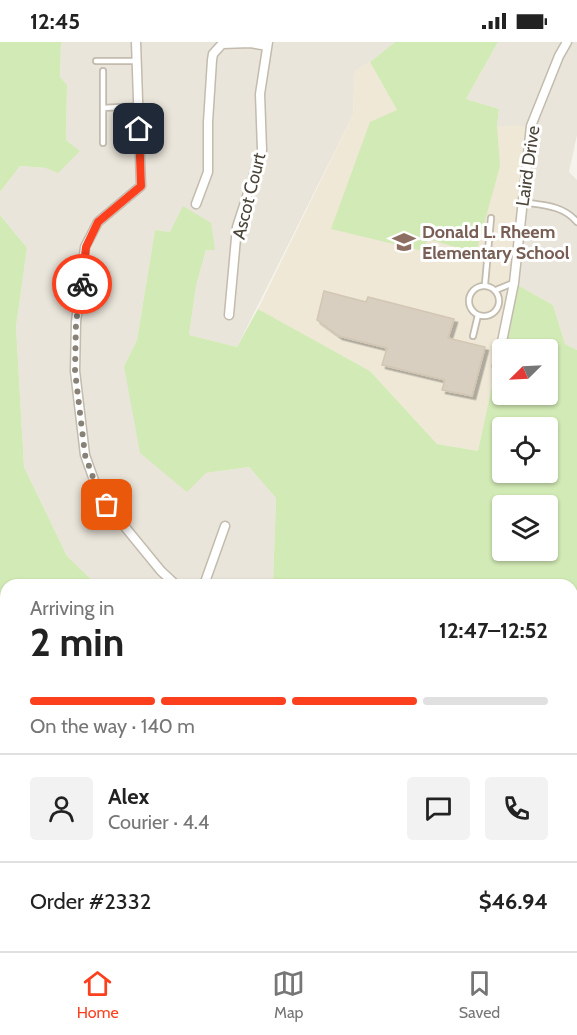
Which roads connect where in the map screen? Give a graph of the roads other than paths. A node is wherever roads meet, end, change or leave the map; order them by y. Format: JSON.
{"nodes":[{"id":1,"x":136,"y":42,"type":"edge"},
{"id":2,"x":567,"y":42,"type":"edge"},
{"id":3,"x":267,"y":44,"type":"edge"},
{"id":4,"x":96,"y":61,"type":"dead end"},
{"id":5,"x":136,"y":61,"type":"junction"},
{"id":6,"x":103,"y":71,"type":"dead end"},
{"id":7,"x":138,"y":106,"type":"junction"},
{"id":8,"x":103,"y":108,"type":"junction"},
{"id":9,"x":103,"y":143,"type":"dead end"},
{"id":10,"x":522,"y":202,"type":"junction"},
{"id":11,"x":196,"y":204,"type":"dead end"},
{"id":12,"x":491,"y":218,"type":"dead end"},
{"id":13,"x":577,"y":222,"type":"edge"},
{"id":14,"x":514,"y":283,"type":"junction"},
{"id":15,"x":485,"y":284,"type":"junction"},
{"id":16,"x":496,"y":290,"type":"junction"},
{"id":17,"x":229,"y":315,"type":"dead end"},
{"id":18,"x":478,"y":315,"type":"junction"},
{"id":19,"x":473,"y":336,"type":"dead end"},
{"id":20,"x":503,"y":339,"type":"edge"},
{"id":21,"x":225,"y":526,"type":"dead end"},
{"id":22,"x":170,"y":579,"type":"edge"},
{"id":23,"x":206,"y":579,"type":"edge"}],
"edges":[{"from":1,"to":5,"type":"street"},
{"from":2,"to":10,"type":"street","name":"Laird Drive"},
{"from":3,"to":11,"type":"street"},
{"from":3,"to":17,"type":"street","name":"Ascot Court"},
{"from":4,"to":5,"type":"lane"},
{"from":5,"to":7,"type":"street"},
{"from":6,"to":8,"type":"lane"},
{"from":7,"to":8,"type":"lane"},
{"from":7,"to":22,"type":"street"},
{"from":8,"to":9,"type":"lane"},
{"from":10,"to":13,"type":"lane"},
{"from":10,"to":14,"type":"street","name":"Laird Drive"},
{"from":12,"to":15,"type":"lane"},
{"from":14,"to":16,"type":"lane"},
{"from":14,"to":20,"type":"street","name":"Laird Drive"},
{"from":15,"to":16,"type":"lane"},
{"from":15,"to":18,"type":"lane"},
{"from":16,"to":18,"type":"lane"},
{"from":18,"to":19,"type":"lane"},
{"from":21,"to":23,"type":"street"}]}
